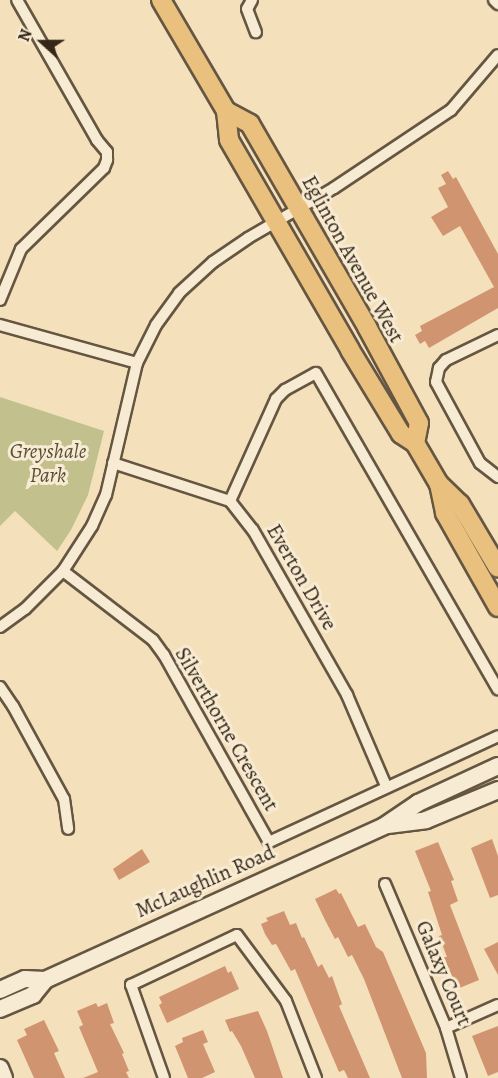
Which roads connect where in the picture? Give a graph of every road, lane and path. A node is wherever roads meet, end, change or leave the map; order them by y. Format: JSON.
{"nodes":[{"id":1,"x":17,"y":0,"type":"edge"},
{"id":2,"x":161,"y":0,"type":"edge"},
{"id":3,"x":252,"y":0,"type":"edge"},
{"id":4,"x":494,"y":0,"type":"edge"},
{"id":5,"x":498,"y":4,"type":"edge"},
{"id":6,"x":256,"y":32,"type":"dead end"},
{"id":7,"x":498,"y":55,"type":"edge"},
{"id":8,"x":226,"y":111,"type":"junction"},
{"id":9,"x":299,"y":208,"type":"junction"},
{"id":10,"x":275,"y":222,"type":"junction"},
{"id":11,"x":0,"y":300,"type":"edge"},
{"id":12,"x":0,"y":325,"type":"edge"},
{"id":13,"x":498,"y":335,"type":"edge"},
{"id":14,"x":136,"y":363,"type":"junction"},
{"id":15,"x":415,"y":443,"type":"junction"},
{"id":16,"x":113,"y":463,"type":"junction"},
{"id":17,"x":498,"y":477,"type":"edge"},
{"id":18,"x":439,"y":484,"type":"junction"},
{"id":19,"x":230,"y":501,"type":"junction"},
{"id":20,"x":498,"y":568,"type":"edge"},
{"id":21,"x":63,"y":572,"type":"junction"},
{"id":22,"x":498,"y":607,"type":"edge"},
{"id":23,"x":0,"y":627,"type":"edge"},
{"id":24,"x":0,"y":687,"type":"edge"},
{"id":25,"x":498,"y":689,"type":"edge"},
{"id":26,"x":498,"y":736,"type":"edge"},
{"id":27,"x":498,"y":766,"type":"edge"},
{"id":28,"x":386,"y":786,"type":"junction"},
{"id":29,"x":498,"y":790,"type":"edge"},
{"id":30,"x":384,"y":826,"type":"junction"},
{"id":31,"x":68,"y":829,"type":"dead end"},
{"id":32,"x":385,"y":884,"type":"dead end"},
{"id":33,"x":45,"y":980,"type":"junction"},
{"id":34,"x":0,"y":990,"type":"edge"},
{"id":35,"x":498,"y":1005,"type":"edge"},
{"id":36,"x":0,"y":1009,"type":"edge"},
{"id":37,"x":447,"y":1028,"type":"junction"},
{"id":38,"x":0,"y":1068,"type":"edge"},
{"id":39,"x":4,"y":1078,"type":"edge"},
{"id":40,"x":164,"y":1078,"type":"edge"},
{"id":41,"x":316,"y":1078,"type":"edge"},
{"id":42,"x":461,"y":1078,"type":"edge"}],
"edges":[{"from":1,"to":11,"type":"street"},
{"from":2,"to":8,"type":"main road","name":"Eglinton Avenue West"},
{"from":3,"to":6,"type":"street"},
{"from":4,"to":5,"type":"street"},
{"from":7,"to":9,"type":"street"},
{"from":8,"to":9,"type":"main road","name":"Eglinton Avenue West"},
{"from":8,"to":10,"type":"main road","name":"Eglinton Avenue West"},
{"from":9,"to":10,"type":"street"},
{"from":9,"to":15,"type":"main road","name":"Eglinton Avenue West"},
{"from":10,"to":14,"type":"street"},
{"from":10,"to":15,"type":"main road","name":"Eglinton Avenue West"},
{"from":12,"to":14,"type":"street"},
{"from":13,"to":17,"type":"street"},
{"from":14,"to":16,"type":"street"},
{"from":15,"to":18,"type":"main road","name":"Eglinton Avenue West"},
{"from":16,"to":19,"type":"street"},
{"from":16,"to":21,"type":"street"},
{"from":18,"to":20,"type":"main road","name":"Eglinton Avenue West"},
{"from":18,"to":22,"type":"main road","name":"Eglinton Avenue West"},
{"from":19,"to":25,"type":"street"},
{"from":19,"to":28,"type":"street","name":"Everton Drive"},
{"from":21,"to":23,"type":"street"},
{"from":21,"to":28,"type":"street","name":"Silverthorne Crescent"},
{"from":24,"to":31,"type":"street"},
{"from":26,"to":28,"type":"street","name":"Silverthorne Crescent"},
{"from":27,"to":30,"type":"street","name":"McLaughlin Road"},
{"from":29,"to":30,"type":"street","name":"McLaughlin Road"},
{"from":30,"to":33,"type":"street","name":"McLaughlin Road"},
{"from":32,"to":37,"type":"street","name":"Galaxy Court"},
{"from":33,"to":34,"type":"street","name":"McLaughlin Road"},
{"from":33,"to":36,"type":"street","name":"McLaughlin Road"},
{"from":35,"to":37,"type":"street"},
{"from":37,"to":42,"type":"street","name":"Galaxy Court"},
{"from":38,"to":39,"type":"street"},
{"from":40,"to":41,"type":"street"}]}
